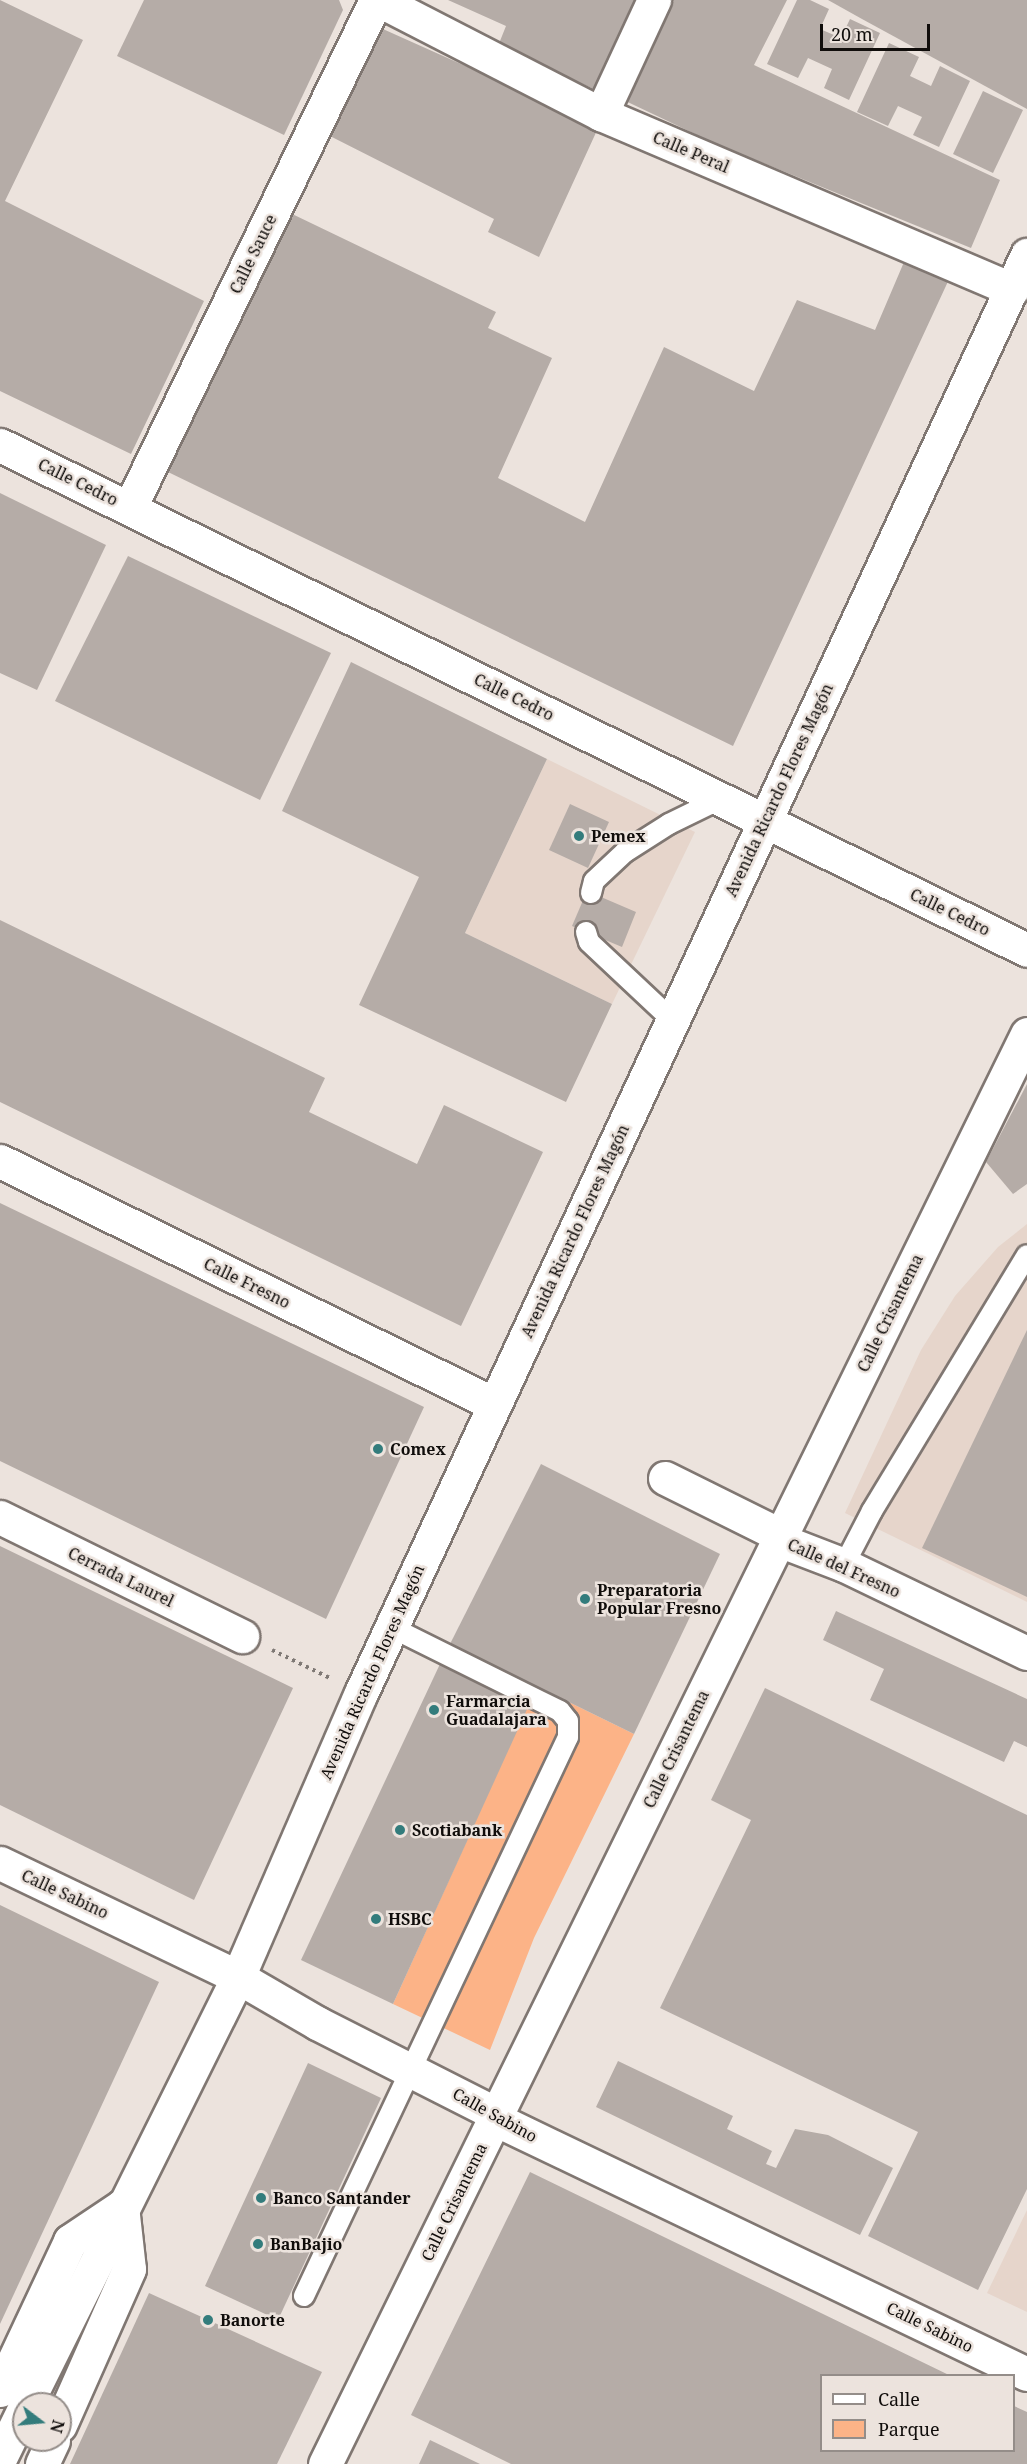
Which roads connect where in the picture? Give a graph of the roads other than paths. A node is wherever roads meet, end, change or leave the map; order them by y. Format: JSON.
{"nodes":[{"id":1,"x":377,"y":0,"type":"edge"},
{"id":2,"x":654,"y":0,"type":"edge"},
{"id":3,"x":601,"y":114,"type":"junction"},
{"id":4,"x":1027,"y":255,"type":"edge"},
{"id":5,"x":1012,"y":289,"type":"junction"},
{"id":6,"x":0,"y":445,"type":"edge"},
{"id":7,"x":130,"y":507,"type":"junction"},
{"id":8,"x":720,"y":800,"type":"junction"},
{"id":9,"x":765,"y":822,"type":"junction"},
{"id":10,"x":591,"y":893,"type":"dead end"},
{"id":11,"x":586,"y":932,"type":"dead end"},
{"id":12,"x":1027,"y":950,"type":"edge"},
{"id":13,"x":672,"y":1020,"type":"junction"},
{"id":14,"x":1027,"y":1034,"type":"edge"},
{"id":15,"x":0,"y":1161,"type":"edge"},
{"id":16,"x":1027,"y":1255,"type":"edge"},
{"id":17,"x":494,"y":1404,"type":"junction"},
{"id":18,"x":665,"y":1478,"type":"dead end"},
{"id":19,"x":0,"y":1517,"type":"edge"},
{"id":20,"x":779,"y":1540,"type":"junction"},
{"id":21,"x":844,"y":1565,"type":"junction"},
{"id":22,"x":391,"y":1627,"type":"junction"},
{"id":23,"x":242,"y":1636,"type":"road end"},
{"id":24,"x":1027,"y":1653,"type":"edge"},
{"id":25,"x":0,"y":1863,"type":"edge"},
{"id":26,"x":238,"y":1977,"type":"junction"},
{"id":27,"x":409,"y":2070,"type":"junction"},
{"id":28,"x":495,"y":2119,"type":"junction"},
{"id":29,"x":122,"y":2206,"type":"junction"},
{"id":30,"x":304,"y":2296,"type":"dead end"},
{"id":31,"x":1027,"y":2374,"type":"edge"},
{"id":32,"x":0,"y":2390,"type":"edge"},
{"id":33,"x":32,"y":2392,"type":"edge"},
{"id":34,"x":72,"y":2397,"type":"edge"},
{"id":35,"x":12,"y":2434,"type":"edge"},
{"id":36,"x":0,"y":2458,"type":"edge"},
{"id":37,"x":325,"y":2464,"type":"edge"}],
"edges":[{"from":1,"to":3,"type":"street","name":"Calle Peral"},
{"from":1,"to":7,"type":"street","name":"Calle Sauce"},
{"from":2,"to":3,"type":"street"},
{"from":3,"to":5,"type":"street","name":"Calle Peral"},
{"from":4,"to":5,"type":"street","name":"Avenida Ricardo Flores Magón"},
{"from":5,"to":9,"type":"street","name":"Avenida Ricardo Flores Magón"},
{"from":6,"to":7,"type":"street","name":"Calle Cedro"},
{"from":7,"to":8,"type":"street","name":"Calle Cedro"},
{"from":8,"to":9,"type":"street","name":"Calle Cedro"},
{"from":8,"to":10,"type":"lane"},
{"from":9,"to":12,"type":"street","name":"Calle Cedro"},
{"from":9,"to":13,"type":"street","name":"Avenida Ricardo Flores Magón"},
{"from":11,"to":13,"type":"lane"},
{"from":13,"to":17,"type":"street","name":"Avenida Ricardo Flores Magón"},
{"from":14,"to":20,"type":"street","name":"Calle Crisantema"},
{"from":15,"to":17,"type":"street","name":"Calle Fresno"},
{"from":16,"to":21,"type":"lane"},
{"from":17,"to":22,"type":"street","name":"Avenida Ricardo Flores Magón"},
{"from":18,"to":20,"type":"street","name":"Calle del Fresno"},
{"from":19,"to":23,"type":"street","name":"Cerrada Laurel"},
{"from":20,"to":21,"type":"street","name":"Calle del Fresno"},
{"from":20,"to":28,"type":"street","name":"Calle Crisantema"},
{"from":21,"to":24,"type":"street","name":"Calle del Fresno"},
{"from":22,"to":26,"type":"street","name":"Avenida Ricardo Flores Magón"},
{"from":22,"to":27,"type":"lane"},
{"from":25,"to":26,"type":"street","name":"Calle Sabino"},
{"from":26,"to":27,"type":"street","name":"Calle Sabino"},
{"from":26,"to":29,"type":"street","name":"Avenida Ricardo Flores Magón"},
{"from":27,"to":28,"type":"street","name":"Calle Sabino"},
{"from":27,"to":30,"type":"lane"},
{"from":28,"to":31,"type":"street","name":"Calle Sabino"},
{"from":28,"to":37,"type":"street","name":"Calle Crisantema"},
{"from":29,"to":32,"type":"street","name":"Avenida Ricardo Flores Magón"},
{"from":29,"to":33,"type":"street","name":"Avenida Ricardo Flores Magón"},
{"from":29,"to":34,"type":"street"},
{"from":35,"to":36,"type":"street"}]}
